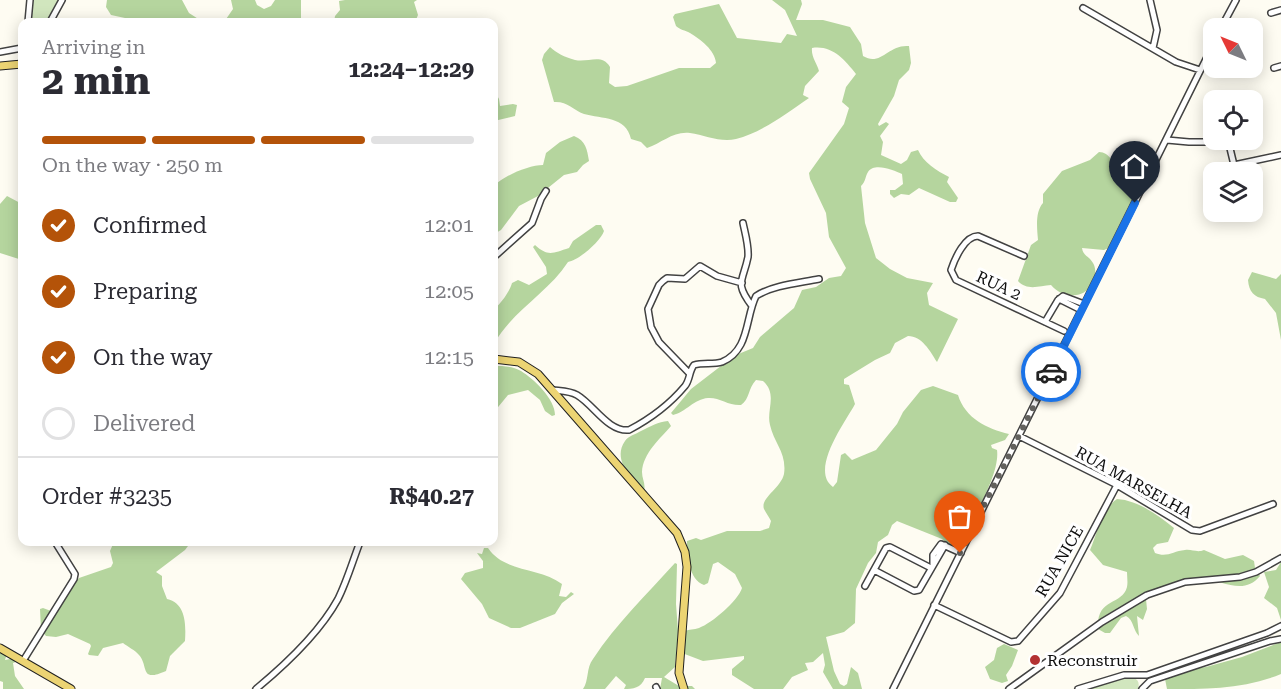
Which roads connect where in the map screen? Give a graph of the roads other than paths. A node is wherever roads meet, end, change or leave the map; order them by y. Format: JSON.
{"nodes":[{"id":1,"x":30,"y":0,"type":"edge"},
{"id":2,"x":62,"y":0,"type":"edge"},
{"id":3,"x":1150,"y":0,"type":"edge"},
{"id":4,"x":1236,"y":0,"type":"edge"},
{"id":5,"x":1083,"y":8,"type":"dead end"},
{"id":6,"x":1281,"y":10,"type":"edge"},
{"id":7,"x":1271,"y":13,"type":"dead end"},
{"id":8,"x":28,"y":18,"type":"edge"},
{"id":9,"x":52,"y":18,"type":"edge"},
{"id":10,"x":1226,"y":18,"type":"edge"},
{"id":11,"x":1153,"y":48,"type":"junction"},
{"id":12,"x":18,"y":49,"type":"edge"},
{"id":13,"x":0,"y":52,"type":"edge"},
{"id":14,"x":18,"y":64,"type":"edge"},
{"id":15,"x":1203,"y":64,"type":"edge"},
{"id":16,"x":0,"y":66,"type":"edge"},
{"id":17,"x":1281,"y":66,"type":"edge"},
{"id":18,"x":1274,"y":68,"type":"dead end"},
{"id":19,"x":1200,"y":70,"type":"junction"},
{"id":20,"x":1167,"y":140,"type":"junction"},
{"id":21,"x":1203,"y":142,"type":"edge"},
{"id":22,"x":1230,"y":150,"type":"edge"},
{"id":23,"x":1281,"y":155,"type":"edge"},
{"id":24,"x":546,"y":191,"type":"dead end"},
{"id":25,"x":743,"y":223,"type":"dead end"},
{"id":26,"x":498,"y":253,"type":"edge"},
{"id":27,"x":1024,"y":256,"type":"dead end"},
{"id":28,"x":819,"y":279,"type":"dead end"},
{"id":29,"x":742,"y":283,"type":"junction"},
{"id":30,"x":752,"y":306,"type":"junction"},
{"id":31,"x":1083,"y":307,"type":"junction"},
{"id":32,"x":1046,"y":322,"type":"junction"},
{"id":33,"x":1064,"y":331,"type":"dead end"},
{"id":34,"x":498,"y":359,"type":"edge"},
{"id":35,"x":689,"y":373,"type":"junction"},
{"id":36,"x":553,"y":390,"type":"junction"},
{"id":37,"x":1018,"y":436,"type":"junction"},
{"id":38,"x":1117,"y":485,"type":"junction"},
{"id":39,"x":1273,"y":504,"type":"dead end"},
{"id":40,"x":58,"y":546,"type":"edge"},
{"id":41,"x":358,"y":546,"type":"edge"},
{"id":42,"x":960,"y":553,"type":"junction"},
{"id":43,"x":1281,"y":558,"type":"edge"},
{"id":44,"x":932,"y":566,"type":"junction"},
{"id":45,"x":874,"y":570,"type":"junction"},
{"id":46,"x":866,"y":586,"type":"dead end"},
{"id":47,"x":934,"y":605,"type":"junction"},
{"id":48,"x":1281,"y":626,"type":"edge"},
{"id":49,"x":1270,"y":632,"type":"junction"},
{"id":50,"x":1276,"y":640,"type":"edge"},
{"id":51,"x":0,"y":648,"type":"edge"},
{"id":52,"x":23,"y":661,"type":"junction"},
{"id":53,"x":1136,"y":674,"type":"junction"},
{"id":54,"x":1142,"y":688,"type":"edge"},
{"id":55,"x":71,"y":689,"type":"edge"},
{"id":56,"x":256,"y":689,"type":"edge"},
{"id":57,"x":684,"y":689,"type":"edge"},
{"id":58,"x":893,"y":689,"type":"edge"},
{"id":59,"x":1009,"y":689,"type":"edge"},
{"id":60,"x":1078,"y":689,"type":"edge"}],
"edges":[{"from":1,"to":8,"type":"street"},
{"from":2,"to":9,"type":"street"},
{"from":3,"to":11,"type":"street"},
{"from":4,"to":10,"type":"street"},
{"from":5,"to":11,"type":"street"},
{"from":6,"to":7,"type":"street"},
{"from":11,"to":19,"type":"street"},
{"from":12,"to":13,"type":"street"},
{"from":14,"to":16,"type":"main road"},
{"from":15,"to":19,"type":"street"},
{"from":17,"to":18,"type":"street"},
{"from":19,"to":20,"type":"street"},
{"from":20,"to":21,"type":"street"},
{"from":20,"to":31,"type":"street"},
{"from":22,"to":23,"type":"street"},
{"from":24,"to":26,"type":"street"},
{"from":25,"to":29,"type":"street"},
{"from":27,"to":32,"type":"street","name":"RUA 2"},
{"from":28,"to":30,"type":"street"},
{"from":29,"to":30,"type":"street"},
{"from":29,"to":35,"type":"street"},
{"from":30,"to":35,"type":"street"},
{"from":31,"to":32,"type":"street"},
{"from":31,"to":37,"type":"street"},
{"from":32,"to":33,"type":"street","name":"RUA 2"},
{"from":34,"to":36,"type":"main road"},
{"from":35,"to":36,"type":"street"},
{"from":36,"to":57,"type":"main road"},
{"from":37,"to":38,"type":"street","name":"RUA MARSELHA"},
{"from":37,"to":42,"type":"street"},
{"from":38,"to":39,"type":"street","name":"RUA MARSELHA"},
{"from":38,"to":47,"type":"street","name":"RUA NICE"},
{"from":40,"to":52,"type":"street"},
{"from":41,"to":56,"type":"street"},
{"from":42,"to":44,"type":"street"},
{"from":42,"to":47,"type":"street"},
{"from":43,"to":59,"type":"street"},
{"from":44,"to":45,"type":"street"},
{"from":44,"to":45,"type":"street"},
{"from":45,"to":46,"type":"street"},
{"from":47,"to":58,"type":"street"},
{"from":48,"to":49,"type":"street"},
{"from":49,"to":50,"type":"street"},
{"from":49,"to":53,"type":"street"},
{"from":50,"to":54,"type":"street"},
{"from":51,"to":52,"type":"main road"},
{"from":52,"to":55,"type":"main road"},
{"from":53,"to":54,"type":"street"},
{"from":53,"to":60,"type":"street"}]}
